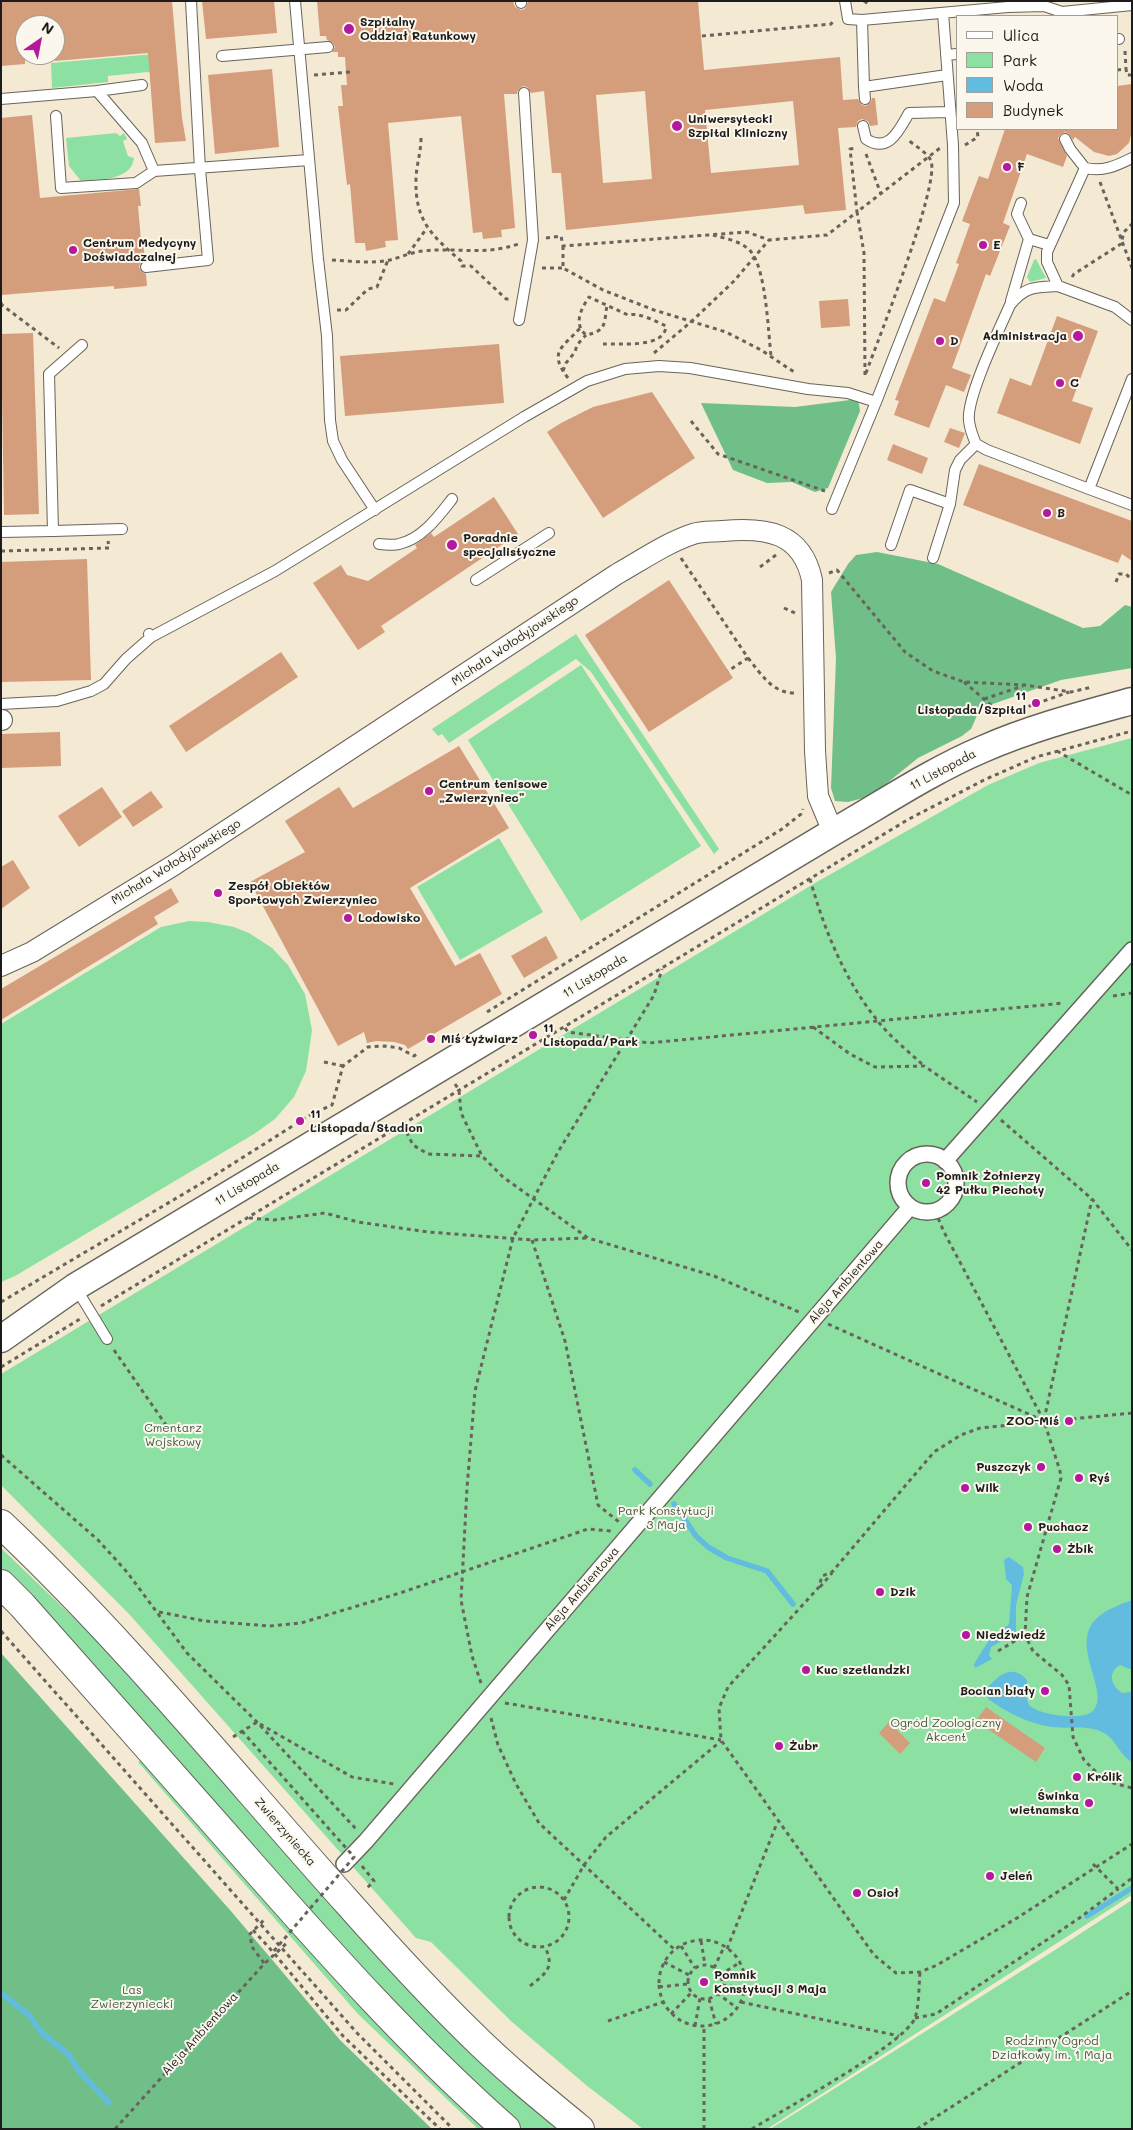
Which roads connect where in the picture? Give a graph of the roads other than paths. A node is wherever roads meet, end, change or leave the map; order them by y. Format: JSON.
{"nodes":[{"id":1,"x":191,"y":1,"type":"edge"},
{"id":2,"x":295,"y":1,"type":"edge"},
{"id":3,"x":845,"y":1,"type":"edge"},
{"id":4,"x":998,"y":1,"type":"edge"},
{"id":5,"x":1054,"y":1,"type":"edge"},
{"id":6,"x":1132,"y":5,"type":"edge"},
{"id":7,"x":1044,"y":6,"type":"junction"},
{"id":8,"x":1008,"y":7,"type":"junction"},
{"id":9,"x":943,"y":14,"type":"junction"},
{"id":10,"x":862,"y":20,"type":"junction"},
{"id":11,"x":328,"y":47,"type":"dead end"},
{"id":12,"x":299,"y":49,"type":"junction"},
{"id":13,"x":956,"y":54,"type":"edge"},
{"id":14,"x":946,"y":55,"type":"junction"},
{"id":15,"x":222,"y":56,"type":"dead end"},
{"id":16,"x":947,"y":75,"type":"junction"},
{"id":17,"x":142,"y":85,"type":"dead end"},
{"id":18,"x":864,"y":87,"type":"junction"},
{"id":19,"x":97,"y":91,"type":"junction"},
{"id":20,"x":524,"y":94,"type":"dead end"},
{"id":21,"x":1,"y":99,"type":"edge"},
{"id":22,"x":865,"y":99,"type":"dead end"},
{"id":23,"x":950,"y":112,"type":"junction"},
{"id":24,"x":56,"y":116,"type":"dead end"},
{"id":25,"x":863,"y":126,"type":"dead end"},
{"id":26,"x":1065,"y":139,"type":"dead end"},
{"id":27,"x":1132,"y":158,"type":"edge"},
{"id":28,"x":309,"y":160,"type":"junction"},
{"id":29,"x":200,"y":169,"type":"junction"},
{"id":30,"x":1090,"y":169,"type":"junction"},
{"id":31,"x":154,"y":171,"type":"junction"},
{"id":32,"x":1021,"y":202,"type":"dead end"},
{"id":33,"x":1029,"y":239,"type":"junction"},
{"id":34,"x":1049,"y":245,"type":"junction"},
{"id":35,"x":146,"y":267,"type":"dead end"},
{"id":36,"x":1062,"y":287,"type":"junction"},
{"id":37,"x":1010,"y":305,"type":"junction"},
{"id":38,"x":519,"y":320,"type":"dead end"},
{"id":39,"x":1132,"y":320,"type":"edge"},
{"id":40,"x":82,"y":345,"type":"dead end"},
{"id":41,"x":1132,"y":379,"type":"edge"},
{"id":42,"x":876,"y":402,"type":"junction"},
{"id":43,"x":976,"y":444,"type":"junction"},
{"id":44,"x":1089,"y":489,"type":"junction"},
{"id":45,"x":452,"y":499,"type":"dead end"},
{"id":46,"x":950,"y":504,"type":"junction"},
{"id":47,"x":1132,"y":505,"type":"edge"},
{"id":48,"x":832,"y":509,"type":"dead end"},
{"id":49,"x":375,"y":510,"type":"junction"},
{"id":50,"x":122,"y":530,"type":"dead end"},
{"id":51,"x":53,"y":531,"type":"junction"},
{"id":52,"x":1,"y":532,"type":"edge"},
{"id":53,"x":549,"y":533,"type":"dead end"},
{"id":54,"x":379,"y":544,"type":"dead end"},
{"id":55,"x":892,"y":545,"type":"dead end"},
{"id":56,"x":933,"y":558,"type":"dead end"},
{"id":57,"x":476,"y":580,"type":"dead end"},
{"id":58,"x":1132,"y":701,"type":"edge"},
{"id":59,"x":1,"y":704,"type":"edge"},
{"id":60,"x":833,"y":832,"type":"junction"},
{"id":61,"x":1132,"y":950,"type":"edge"},
{"id":62,"x":1,"y":966,"type":"edge"},
{"id":63,"x":945,"y":1161,"type":"junction"},
{"id":64,"x":910,"y":1207,"type":"junction"},
{"id":65,"x":75,"y":1287,"type":"junction"},
{"id":66,"x":1,"y":1322,"type":"edge"},
{"id":67,"x":1,"y":1339,"type":"edge"},
{"id":68,"x":107,"y":1339,"type":"road end"},
{"id":69,"x":1,"y":1524,"type":"edge"},
{"id":70,"x":1,"y":1584,"type":"edge"},
{"id":71,"x":344,"y":1864,"type":"dead end"},
{"id":72,"x":506,"y":2129,"type":"edge"},
{"id":73,"x":580,"y":2129,"type":"edge"}],
"edges":[{"from":1,"to":29,"type":"lane"},
{"from":2,"to":12,"type":"lane"},
{"from":3,"to":10,"type":"lane"},
{"from":4,"to":8,"type":"lane"},
{"from":5,"to":7,"type":"lane"},
{"from":6,"to":7,"type":"lane"},
{"from":7,"to":8,"type":"lane"},
{"from":8,"to":9,"type":"lane"},
{"from":9,"to":10,"type":"lane"},
{"from":9,"to":14,"type":"lane"},
{"from":10,"to":18,"type":"lane"},
{"from":11,"to":12,"type":"lane"},
{"from":12,"to":15,"type":"lane"},
{"from":12,"to":28,"type":"lane"},
{"from":13,"to":14,"type":"lane"},
{"from":14,"to":16,"type":"lane"},
{"from":16,"to":18,"type":"lane"},
{"from":16,"to":23,"type":"lane"},
{"from":17,"to":19,"type":"lane"},
{"from":18,"to":22,"type":"lane"},
{"from":19,"to":21,"type":"lane"},
{"from":19,"to":31,"type":"lane"},
{"from":20,"to":38,"type":"lane"},
{"from":23,"to":25,"type":"lane"},
{"from":23,"to":42,"type":"lane"},
{"from":24,"to":31,"type":"lane"},
{"from":26,"to":30,"type":"lane"},
{"from":27,"to":30,"type":"lane"},
{"from":28,"to":29,"type":"lane"},
{"from":28,"to":49,"type":"lane"},
{"from":29,"to":31,"type":"lane"},
{"from":29,"to":35,"type":"lane"},
{"from":30,"to":34,"type":"lane"},
{"from":32,"to":33,"type":"lane"},
{"from":33,"to":34,"type":"lane"},
{"from":33,"to":37,"type":"lane"},
{"from":34,"to":36,"type":"lane"},
{"from":36,"to":37,"type":"lane"},
{"from":36,"to":39,"type":"lane"},
{"from":37,"to":43,"type":"lane"},
{"from":40,"to":51,"type":"lane"},
{"from":41,"to":44,"type":"lane"},
{"from":42,"to":48,"type":"lane"},
{"from":42,"to":49,"type":"lane"},
{"from":43,"to":44,"type":"lane"},
{"from":43,"to":46,"type":"lane"},
{"from":44,"to":47,"type":"lane"},
{"from":45,"to":54,"type":"lane"},
{"from":46,"to":55,"type":"lane"},
{"from":46,"to":56,"type":"lane"},
{"from":49,"to":59,"type":"lane"},
{"from":50,"to":51,"type":"lane"},
{"from":51,"to":52,"type":"lane"},
{"from":53,"to":57,"type":"lane"},
{"from":58,"to":60,"type":"street","name":"11 Listopada"},
{"from":60,"to":62,"type":"street","name":"Michała Wołodyjowskiego"},
{"from":60,"to":65,"type":"street","name":"11 Listopada"},
{"from":61,"to":63,"type":"street"},
{"from":63,"to":64,"type":"street"},
{"from":63,"to":64,"type":"street"},
{"from":64,"to":71,"type":"street","name":"Aleja Ambientowa"},
{"from":65,"to":66,"type":"street","name":"11 Listopada"},
{"from":65,"to":67,"type":"street","name":"11 Listopada"},
{"from":65,"to":68,"type":"lane"},
{"from":69,"to":73,"type":"main road","name":"Zwierzyniecka"},
{"from":70,"to":72,"type":"main road"}]}
